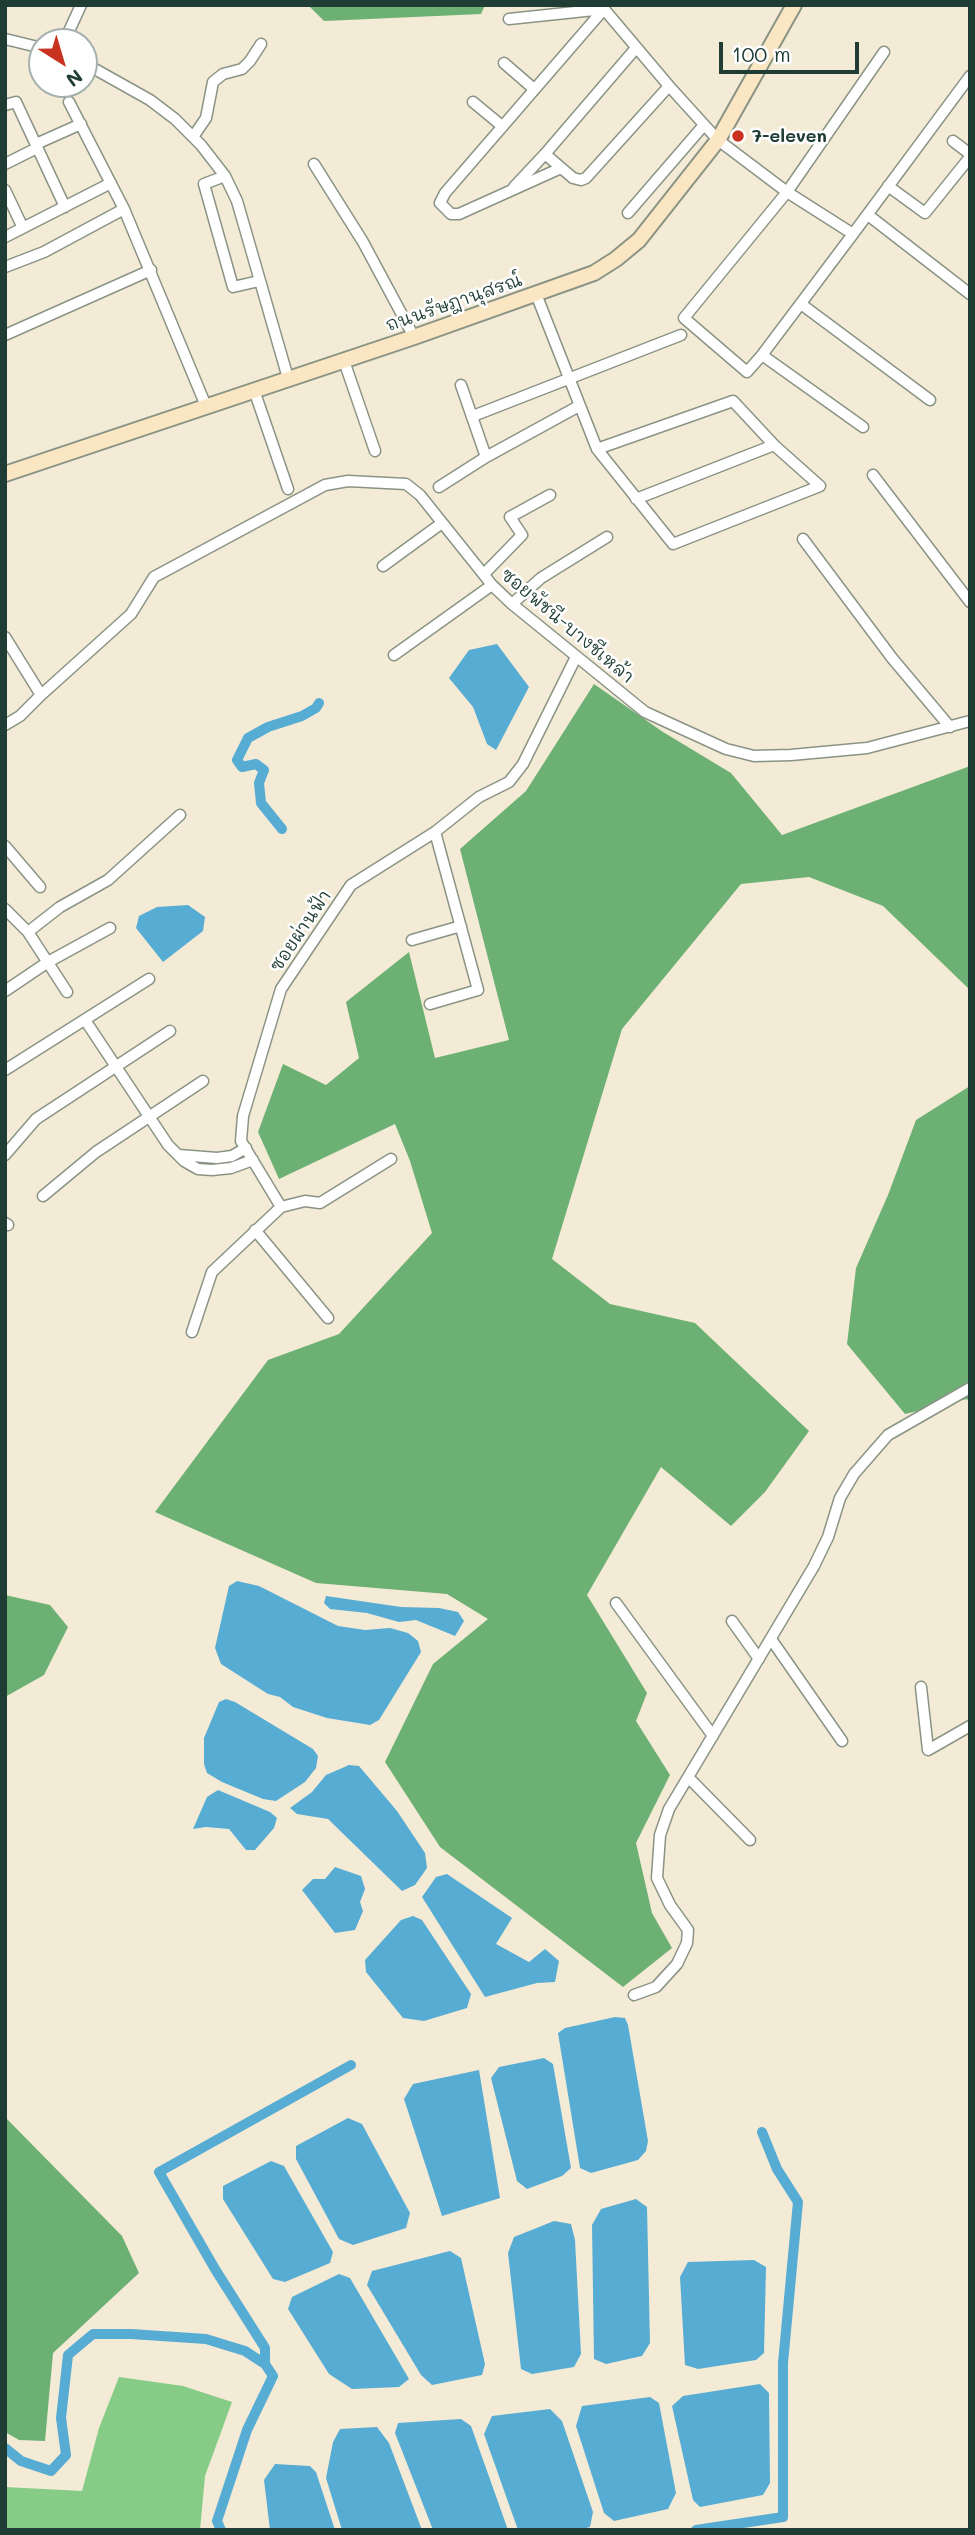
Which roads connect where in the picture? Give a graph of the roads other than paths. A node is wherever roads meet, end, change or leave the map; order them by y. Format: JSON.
{"nodes":[{"id":1,"x":81,"y":5,"type":"edge"},
{"id":2,"x":794,"y":5,"type":"edge"},
{"id":3,"x":604,"y":7,"type":"edge"},
{"id":4,"x":509,"y":19,"type":"dead end"},
{"id":5,"x":70,"y":28,"type":"edge"},
{"id":6,"x":5,"y":39,"type":"edge"},
{"id":7,"x":261,"y":44,"type":"dead end"},
{"id":8,"x":28,"y":45,"type":"edge"},
{"id":9,"x":636,"y":48,"type":"junction"},
{"id":10,"x":884,"y":52,"type":"dead end"},
{"id":11,"x":503,"y":63,"type":"dead end"},
{"id":12,"x":98,"y":71,"type":"edge"},
{"id":13,"x":970,"y":76,"type":"edge"},
{"id":14,"x":669,"y":86,"type":"junction"},
{"id":15,"x":534,"y":89,"type":"junction"},
{"id":16,"x":69,"y":102,"type":"dead end"},
{"id":17,"x":473,"y":102,"type":"dead end"},
{"id":18,"x":5,"y":105,"type":"edge"},
{"id":19,"x":80,"y":124,"type":"junction"},
{"id":20,"x":704,"y":125,"type":"junction"},
{"id":21,"x":502,"y":126,"type":"junction"},
{"id":22,"x":193,"y":137,"type":"junction"},
{"id":23,"x":718,"y":140,"type":"junction"},
{"id":24,"x":953,"y":141,"type":"dead end"},
{"id":25,"x":36,"y":146,"type":"junction"},
{"id":26,"x":545,"y":154,"type":"junction"},
{"id":27,"x":970,"y":155,"type":"edge"},
{"id":28,"x":5,"y":164,"type":"edge"},
{"id":29,"x":314,"y":164,"type":"dead end"},
{"id":30,"x":561,"y":168,"type":"junction"},
{"id":31,"x":225,"y":176,"type":"junction"},
{"id":32,"x":111,"y":183,"type":"junction"},
{"id":33,"x":888,"y":187,"type":"junction"},
{"id":34,"x":5,"y":190,"type":"edge"},
{"id":35,"x":512,"y":190,"type":"junction"},
{"id":36,"x":787,"y":192,"type":"junction"},
{"id":37,"x":65,"y":207,"type":"junction"},
{"id":38,"x":124,"y":209,"type":"junction"},
{"id":39,"x":628,"y":213,"type":"dead end"},
{"id":40,"x":868,"y":215,"type":"junction"},
{"id":41,"x":23,"y":228,"type":"junction"},
{"id":42,"x":853,"y":234,"type":"junction"},
{"id":43,"x":5,"y":237,"type":"edge"},
{"id":44,"x":5,"y":267,"type":"edge"},
{"id":45,"x":150,"y":270,"type":"junction"},
{"id":46,"x":259,"y":281,"type":"junction"},
{"id":47,"x":970,"y":294,"type":"edge"},
{"id":48,"x":536,"y":295,"type":"junction"},
{"id":49,"x":801,"y":304,"type":"junction"},
{"id":50,"x":5,"y":335,"type":"edge"},
{"id":51,"x":681,"y":335,"type":"dead end"},
{"id":52,"x":414,"y":337,"type":"junction"},
{"id":53,"x":762,"y":355,"type":"junction"},
{"id":54,"x":344,"y":361,"type":"junction"},
{"id":55,"x":288,"y":379,"type":"junction"},
{"id":56,"x":568,"y":379,"type":"junction"},
{"id":57,"x":461,"y":385,"type":"dead end"},
{"id":58,"x":254,"y":390,"type":"junction"},
{"id":59,"x":930,"y":400,"type":"dead end"},
{"id":60,"x":206,"y":406,"type":"junction"},
{"id":61,"x":579,"y":406,"type":"junction"},
{"id":62,"x":473,"y":416,"type":"junction"},
{"id":63,"x":863,"y":428,"type":"dead end"},
{"id":64,"x":775,"y":445,"type":"junction"},
{"id":65,"x":597,"y":449,"type":"junction"},
{"id":66,"x":375,"y":450,"type":"dead end"},
{"id":67,"x":486,"y":457,"type":"junction"},
{"id":68,"x":5,"y":474,"type":"edge"},
{"id":69,"x":873,"y":475,"type":"dead end"},
{"id":70,"x":439,"y":487,"type":"dead end"},
{"id":71,"x":288,"y":489,"type":"dead end"},
{"id":72,"x":550,"y":495,"type":"dead end"},
{"id":73,"x":636,"y":499,"type":"junction"},
{"id":74,"x":442,"y":523,"type":"junction"},
{"id":75,"x":607,"y":537,"type":"dead end"},
{"id":76,"x":803,"y":539,"type":"dead end"},
{"id":77,"x":383,"y":566,"type":"dead end"},
{"id":78,"x":484,"y":574,"type":"junction"},
{"id":79,"x":492,"y":585,"type":"junction"},
{"id":80,"x":970,"y":602,"type":"edge"},
{"id":81,"x":512,"y":604,"type":"junction"},
{"id":82,"x":5,"y":637,"type":"edge"},
{"id":83,"x":394,"y":655,"type":"dead end"},
{"id":84,"x":576,"y":657,"type":"junction"},
{"id":85,"x":41,"y":695,"type":"junction"},
{"id":86,"x":970,"y":721,"type":"edge"},
{"id":87,"x":5,"y":725,"type":"edge"},
{"id":88,"x":950,"y":727,"type":"junction"},
{"id":89,"x":180,"y":815,"type":"dead end"},
{"id":90,"x":435,"y":832,"type":"junction"},
{"id":91,"x":5,"y":846,"type":"edge"},
{"id":92,"x":40,"y":887,"type":"dead end"},
{"id":93,"x":5,"y":909,"type":"edge"},
{"id":94,"x":461,"y":926,"type":"junction"},
{"id":95,"x":110,"y":928,"type":"dead end"},
{"id":96,"x":28,"y":932,"type":"junction"},
{"id":97,"x":412,"y":940,"type":"dead end"},
{"id":98,"x":48,"y":962,"type":"junction"},
{"id":99,"x":149,"y":979,"type":"dead end"},
{"id":100,"x":5,"y":991,"type":"edge"},
{"id":101,"x":67,"y":992,"type":"dead end"},
{"id":102,"x":430,"y":1004,"type":"dead end"},
{"id":103,"x":85,"y":1020,"type":"junction"},
{"id":104,"x":170,"y":1031,"type":"dead end"},
{"id":105,"x":116,"y":1067,"type":"junction"},
{"id":106,"x":5,"y":1070,"type":"edge"},
{"id":107,"x":203,"y":1082,"type":"dead end"},
{"id":108,"x":150,"y":1116,"type":"junction"},
{"id":109,"x":246,"y":1149,"type":"junction"},
{"id":110,"x":5,"y":1155,"type":"edge"},
{"id":111,"x":179,"y":1155,"type":"junction"},
{"id":112,"x":391,"y":1159,"type":"dead end"},
{"id":113,"x":253,"y":1160,"type":"junction"},
{"id":114,"x":43,"y":1196,"type":"dead end"},
{"id":115,"x":281,"y":1207,"type":"junction"},
{"id":116,"x":255,"y":1230,"type":"junction"},
{"id":117,"x":328,"y":1318,"type":"dead end"},
{"id":118,"x":192,"y":1332,"type":"dead end"},
{"id":119,"x":970,"y":1388,"type":"edge"},
{"id":120,"x":616,"y":1602,"type":"dead end"},
{"id":121,"x":732,"y":1621,"type":"dead end"},
{"id":122,"x":771,"y":1639,"type":"junction"},
{"id":123,"x":759,"y":1659,"type":"junction"},
{"id":124,"x":921,"y":1687,"type":"dead end"},
{"id":125,"x":970,"y":1726,"type":"edge"},
{"id":126,"x":713,"y":1736,"type":"junction"},
{"id":127,"x":842,"y":1741,"type":"dead end"},
{"id":128,"x":688,"y":1777,"type":"junction"},
{"id":129,"x":750,"y":1840,"type":"dead end"},
{"id":130,"x":634,"y":1995,"type":"dead end"}],
"edges":[{"from":1,"to":5,"type":"street"},
{"from":2,"to":23,"type":"street","name":"ถนนรัษฎานุสรณ์"},
{"from":3,"to":4,"type":"street"},
{"from":3,"to":9,"type":"street"},
{"from":3,"to":15,"type":"street"},
{"from":6,"to":8,"type":"street"},
{"from":7,"to":22,"type":"street"},
{"from":9,"to":14,"type":"street"},
{"from":9,"to":26,"type":"street"},
{"from":10,"to":36,"type":"street"},
{"from":11,"to":15,"type":"street"},
{"from":12,"to":22,"type":"street"},
{"from":13,"to":33,"type":"street"},
{"from":14,"to":20,"type":"street"},
{"from":14,"to":30,"type":"street"},
{"from":15,"to":21,"type":"street"},
{"from":16,"to":19,"type":"street"},
{"from":17,"to":21,"type":"street"},
{"from":18,"to":25,"type":"street"},
{"from":19,"to":25,"type":"street"},
{"from":19,"to":32,"type":"street"},
{"from":20,"to":23,"type":"street"},
{"from":20,"to":39,"type":"street"},
{"from":21,"to":35,"type":"street"},
{"from":22,"to":31,"type":"street"},
{"from":23,"to":36,"type":"street"},
{"from":23,"to":48,"type":"street","name":"ถนนรัษฎานุสรณ์"},
{"from":24,"to":27,"type":"street"},
{"from":25,"to":28,"type":"street"},
{"from":25,"to":37,"type":"street"},
{"from":26,"to":30,"type":"street"},
{"from":26,"to":35,"type":"street"},
{"from":27,"to":33,"type":"street"},
{"from":29,"to":52,"type":"street"},
{"from":30,"to":35,"type":"street"},
{"from":31,"to":46,"type":"street"},
{"from":31,"to":46,"type":"street"},
{"from":32,"to":37,"type":"street"},
{"from":32,"to":38,"type":"street"},
{"from":33,"to":40,"type":"street"},
{"from":34,"to":41,"type":"street"},
{"from":36,"to":42,"type":"street"},
{"from":36,"to":53,"type":"street"},
{"from":37,"to":41,"type":"street"},
{"from":38,"to":44,"type":"street"},
{"from":38,"to":45,"type":"street"},
{"from":40,"to":42,"type":"street"},
{"from":40,"to":47,"type":"street"},
{"from":41,"to":43,"type":"street"},
{"from":42,"to":49,"type":"street"},
{"from":45,"to":50,"type":"street"},
{"from":45,"to":60,"type":"street"},
{"from":46,"to":55,"type":"street"},
{"from":48,"to":52,"type":"street","name":"ถนนรัษฎานุสรณ์"},
{"from":48,"to":56,"type":"street"},
{"from":49,"to":53,"type":"street"},
{"from":49,"to":59,"type":"street"},
{"from":51,"to":56,"type":"street"},
{"from":52,"to":54,"type":"street","name":"ถนนรัษฎานุสรณ์"},
{"from":53,"to":63,"type":"street"},
{"from":54,"to":55,"type":"street","name":"ถนนรัษฎานุสรณ์"},
{"from":54,"to":66,"type":"street"},
{"from":55,"to":58,"type":"street","name":"ถนนรัษฎานุสรณ์"},
{"from":56,"to":61,"type":"street"},
{"from":56,"to":62,"type":"street"},
{"from":57,"to":62,"type":"street"},
{"from":58,"to":60,"type":"street","name":"ถนนรัษฎานุสรณ์"},
{"from":58,"to":71,"type":"street"},
{"from":60,"to":68,"type":"street","name":"ถนนรัษฎานุสรณ์"},
{"from":61,"to":65,"type":"street"},
{"from":61,"to":67,"type":"street"},
{"from":62,"to":67,"type":"street"},
{"from":64,"to":65,"type":"street"},
{"from":64,"to":73,"type":"street"},
{"from":64,"to":73,"type":"street"},
{"from":65,"to":73,"type":"street"},
{"from":67,"to":70,"type":"street"},
{"from":69,"to":80,"type":"street"},
{"from":72,"to":78,"type":"street"},
{"from":74,"to":77,"type":"street"},
{"from":74,"to":78,"type":"street","name":"ซอยพัชนี-บางชีเหล้า"},
{"from":74,"to":85,"type":"street","name":"ซอยพัชนี-บางชีเหล้า"},
{"from":75,"to":81,"type":"street"},
{"from":76,"to":88,"type":"street"},
{"from":78,"to":79,"type":"street","name":"ซอยพัชนี-บางชีเหล้า"},
{"from":79,"to":81,"type":"street","name":"ซอยพัชนี-บางชีเหล้า"},
{"from":79,"to":83,"type":"street"},
{"from":81,"to":84,"type":"street","name":"ซอยพัชนี-บางชีเหล้า"},
{"from":82,"to":85,"type":"street"},
{"from":84,"to":88,"type":"street","name":"ซอยพัชนี-บางชีเหล้า"},
{"from":84,"to":90,"type":"street","name":"ซอยผ่านฟ้า"},
{"from":85,"to":87,"type":"street","name":"ซอยพัชนี-บางชีเหล้า"},
{"from":86,"to":88,"type":"street","name":"ซอยพัชนี-บางชีเหล้า"},
{"from":89,"to":96,"type":"street"},
{"from":90,"to":94,"type":"street"},
{"from":90,"to":109,"type":"street","name":"ซอยผ่านฟ้า"},
{"from":91,"to":92,"type":"street"},
{"from":93,"to":96,"type":"street"},
{"from":94,"to":97,"type":"street"},
{"from":94,"to":102,"type":"street"},
{"from":95,"to":98,"type":"street"},
{"from":96,"to":98,"type":"street"},
{"from":98,"to":100,"type":"street"},
{"from":98,"to":101,"type":"street"},
{"from":99,"to":103,"type":"street"},
{"from":103,"to":105,"type":"street"},
{"from":103,"to":106,"type":"street"},
{"from":104,"to":105,"type":"street"},
{"from":105,"to":108,"type":"street"},
{"from":105,"to":110,"type":"street"},
{"from":107,"to":108,"type":"street"},
{"from":108,"to":111,"type":"street"},
{"from":108,"to":114,"type":"street"},
{"from":109,"to":111,"type":"street"},
{"from":109,"to":113,"type":"street","name":"ซอยผ่านฟ้า"},
{"from":111,"to":113,"type":"street"},
{"from":112,"to":115,"type":"street"},
{"from":113,"to":115,"type":"street","name":"ซอยผ่านฟ้า"},
{"from":115,"to":116,"type":"street"},
{"from":116,"to":117,"type":"street"},
{"from":116,"to":118,"type":"street"},
{"from":119,"to":122,"type":"street"},
{"from":120,"to":126,"type":"street"},
{"from":121,"to":123,"type":"street"},
{"from":122,"to":123,"type":"street"},
{"from":122,"to":127,"type":"street"},
{"from":123,"to":126,"type":"street"},
{"from":124,"to":125,"type":"street"},
{"from":126,"to":128,"type":"street"},
{"from":128,"to":129,"type":"street"},
{"from":128,"to":130,"type":"street"}]}
